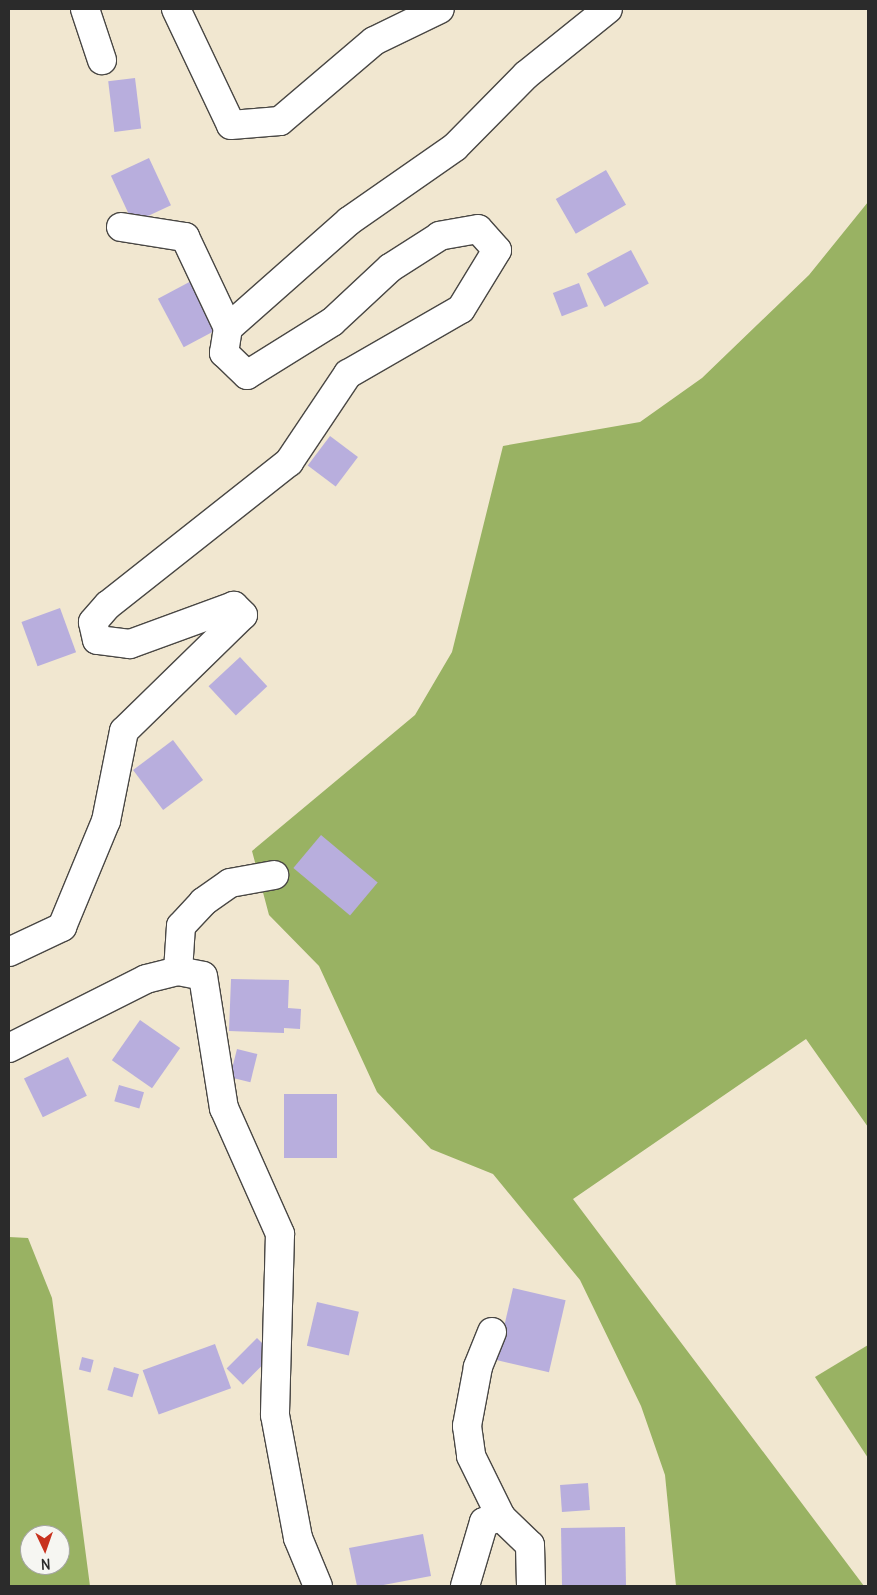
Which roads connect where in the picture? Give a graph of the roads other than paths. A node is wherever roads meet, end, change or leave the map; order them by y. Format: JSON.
{"nodes":[{"id":1,"x":85,"y":9,"type":"edge"},
{"id":2,"x":176,"y":9,"type":"edge"},
{"id":3,"x":440,"y":9,"type":"edge"},
{"id":4,"x":608,"y":9,"type":"edge"},
{"id":5,"x":102,"y":60,"type":"dead end"},
{"id":6,"x":122,"y":227,"type":"dead end"},
{"id":7,"x":228,"y":328,"type":"junction"},
{"id":8,"x":274,"y":874,"type":"dead end"},
{"id":9,"x":9,"y":952,"type":"edge"},
{"id":10,"x":178,"y":971,"type":"junction"},
{"id":11,"x":9,"y":1048,"type":"edge"},
{"id":12,"x":492,"y":1332,"type":"dead end"},
{"id":13,"x":501,"y":1517,"type":"junction"},
{"id":14,"x":318,"y":1586,"type":"edge"},
{"id":15,"x":465,"y":1586,"type":"edge"},
{"id":16,"x":531,"y":1586,"type":"edge"}],
"edges":[{"from":1,"to":5,"type":"street"},
{"from":2,"to":3,"type":"street"},
{"from":4,"to":7,"type":"street"},
{"from":6,"to":7,"type":"street"},
{"from":7,"to":9,"type":"street"},
{"from":8,"to":10,"type":"street"},
{"from":10,"to":11,"type":"street"},
{"from":10,"to":14,"type":"street"},
{"from":12,"to":13,"type":"street"},
{"from":13,"to":15,"type":"street"},
{"from":13,"to":16,"type":"street"}]}
